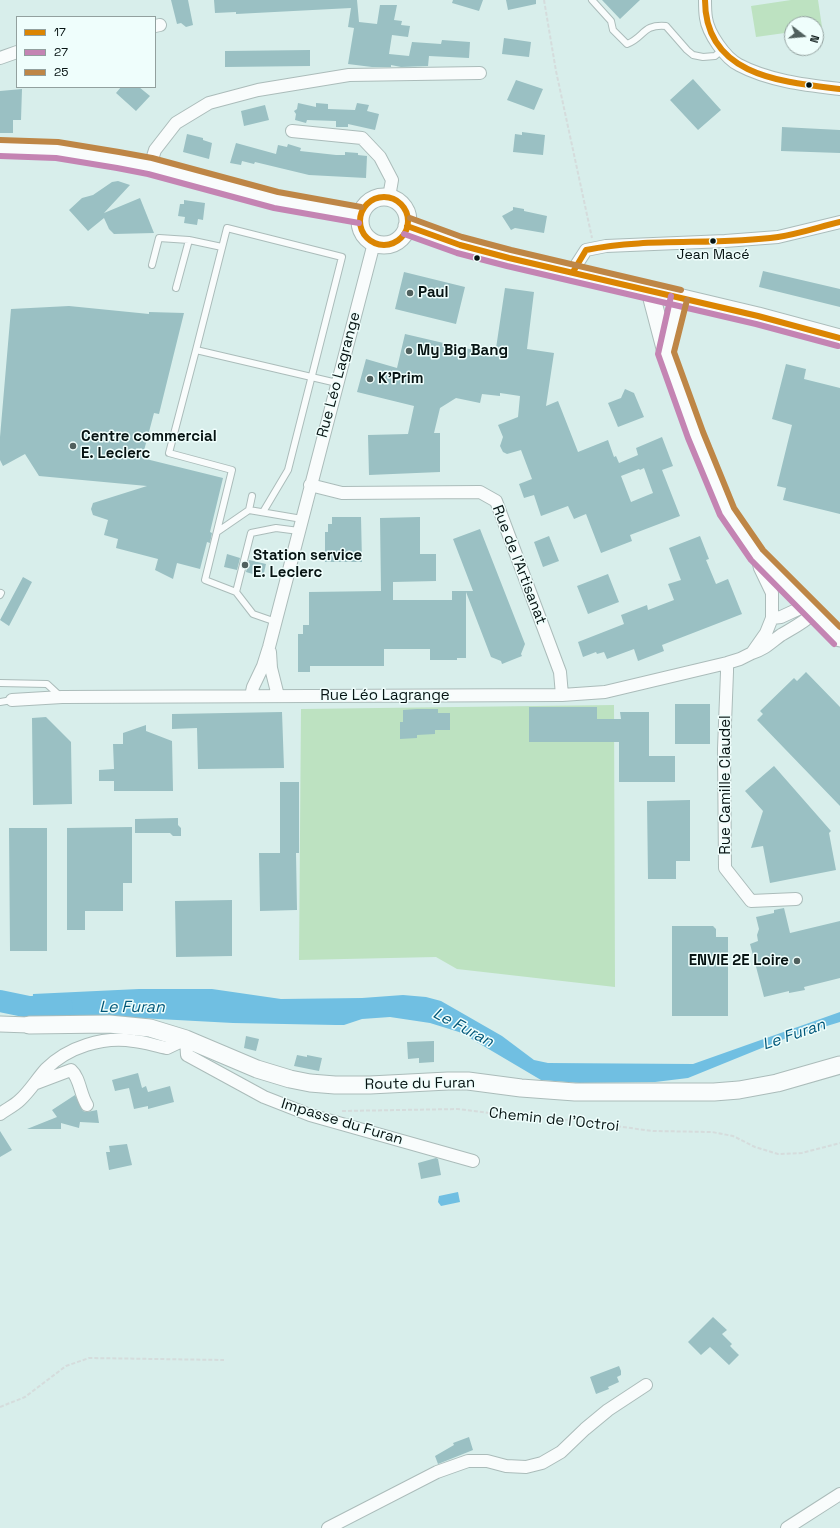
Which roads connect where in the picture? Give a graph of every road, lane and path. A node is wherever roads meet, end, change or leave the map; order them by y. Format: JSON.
{"nodes":[{"id":1,"x":544,"y":0,"type":"edge"},
{"id":2,"x":592,"y":0,"type":"edge"},
{"id":3,"x":705,"y":0,"type":"edge"},
{"id":4,"x":722,"y":50,"type":"junction"},
{"id":5,"x":16,"y":52,"type":"edge"},
{"id":6,"x":0,"y":58,"type":"edge"},
{"id":7,"x":480,"y":73,"type":"dead end"},
{"id":8,"x":840,"y":89,"type":"edge"},
{"id":9,"x":292,"y":131,"type":"dead end"},
{"id":10,"x":0,"y":148,"type":"edge"},
{"id":11,"x":150,"y":166,"type":"junction"},
{"id":12,"x":389,"y":197,"type":"junction"},
{"id":13,"x":360,"y":215,"type":"junction"},
{"id":14,"x":840,"y":222,"type":"edge"},
{"id":15,"x":407,"y":226,"type":"junction"},
{"id":16,"x":189,"y":240,"type":"junction"},
{"id":17,"x":374,"y":243,"type":"junction"},
{"id":18,"x":222,"y":247,"type":"junction"},
{"id":19,"x":594,"y":249,"type":"junction"},
{"id":20,"x":152,"y":265,"type":"dead end"},
{"id":21,"x":573,"y":272,"type":"junction"},
{"id":22,"x":176,"y":288,"type":"dead end"},
{"id":23,"x":650,"y":291,"type":"junction"},
{"id":24,"x":678,"y":298,"type":"junction"},
{"id":25,"x":840,"y":338,"type":"edge"},
{"id":26,"x":196,"y":350,"type":"junction"},
{"id":27,"x":666,"y":352,"type":"junction"},
{"id":28,"x":312,"y":377,"type":"junction"},
{"id":29,"x":337,"y":383,"type":"junction"},
{"id":30,"x":310,"y":485,"type":"junction"},
{"id":31,"x":252,"y":496,"type":"dead end"},
{"id":32,"x":249,"y":510,"type":"junction"},
{"id":33,"x":263,"y":512,"type":"junction"},
{"id":34,"x":302,"y":519,"type":"junction"},
{"id":35,"x":299,"y":531,"type":"junction"},
{"id":36,"x":217,"y":532,"type":"junction"},
{"id":37,"x":757,"y":555,"type":"junction"},
{"id":38,"x":236,"y":592,"type":"junction"},
{"id":39,"x":811,"y":609,"type":"junction"},
{"id":40,"x":772,"y":618,"type":"junction"},
{"id":41,"x":276,"y":622,"type":"junction"},
{"id":42,"x":840,"y":638,"type":"edge"},
{"id":43,"x":269,"y":647,"type":"junction"},
{"id":44,"x":752,"y":653,"type":"junction"},
{"id":45,"x":726,"y":664,"type":"junction"},
{"id":46,"x":0,"y":683,"type":"edge"},
{"id":47,"x":562,"y":695,"type":"junction"},
{"id":48,"x":251,"y":696,"type":"junction"},
{"id":49,"x":278,"y":696,"type":"junction"},
{"id":50,"x":62,"y":697,"type":"junction"},
{"id":51,"x":12,"y":700,"type":"joint"},
{"id":52,"x":0,"y":702,"type":"edge"},
{"id":53,"x":796,"y":899,"type":"dead end"},
{"id":54,"x":0,"y":1024,"type":"edge"},
{"id":55,"x":30,"y":1025,"type":"joint"},
{"id":56,"x":186,"y":1039,"type":"junction"},
{"id":57,"x":840,"y":1065,"type":"edge"},
{"id":58,"x":34,"y":1084,"type":"junction"},
{"id":59,"x":87,"y":1105,"type":"dead end"},
{"id":60,"x":340,"y":1111,"type":"dead end"},
{"id":61,"x":0,"y":1114,"type":"edge"},
{"id":62,"x":840,"y":1143,"type":"edge"},
{"id":63,"x":473,"y":1161,"type":"dead end"},
{"id":64,"x":224,"y":1360,"type":"dead end"},
{"id":65,"x":646,"y":1385,"type":"dead end"},
{"id":66,"x":0,"y":1407,"type":"edge"},
{"id":67,"x":840,"y":1494,"type":"edge"},
{"id":68,"x":328,"y":1528,"type":"edge"},
{"id":69,"x":787,"y":1528,"type":"edge"}],
"edges":[{"from":1,"to":19,"type":"path"},
{"from":2,"to":4,"type":"lane"},
{"from":3,"to":4,"type":"street"},
{"from":4,"to":8,"type":"street"},
{"from":5,"to":6,"type":"street"},
{"from":7,"to":11,"type":"street"},
{"from":9,"to":12,"type":"street"},
{"from":10,"to":11,"type":"main road"},
{"from":11,"to":13,"type":"main road"},
{"from":12,"to":13,"type":"main road"},
{"from":12,"to":15,"type":"main road"},
{"from":13,"to":17,"type":"main road"},
{"from":14,"to":19,"type":"street"},
{"from":15,"to":17,"type":"main road"},
{"from":15,"to":21,"type":"main road"},
{"from":16,"to":18,"type":"lane"},
{"from":16,"to":20,"type":"lane"},
{"from":16,"to":22,"type":"lane"},
{"from":17,"to":29,"type":"street","name":"Rue Léo Lagrange"},
{"from":18,"to":26,"type":"lane"},
{"from":18,"to":28,"type":"lane"},
{"from":19,"to":21,"type":"street"},
{"from":21,"to":23,"type":"main road"},
{"from":23,"to":24,"type":"main road"},
{"from":23,"to":27,"type":"main road"},
{"from":24,"to":25,"type":"main road"},
{"from":24,"to":27,"type":"main road"},
{"from":26,"to":28,"type":"lane"},
{"from":26,"to":36,"type":"lane"},
{"from":27,"to":37,"type":"main road"},
{"from":28,"to":29,"type":"lane"},
{"from":28,"to":33,"type":"lane"},
{"from":29,"to":30,"type":"street","name":"Rue Léo Lagrange"},
{"from":30,"to":34,"type":"street","name":"Rue Léo Lagrange"},
{"from":30,"to":47,"type":"street","name":"Rue de l'Artisanat"},
{"from":31,"to":32,"type":"lane"},
{"from":32,"to":33,"type":"lane"},
{"from":32,"to":36,"type":"lane"},
{"from":33,"to":34,"type":"lane"},
{"from":34,"to":35,"type":"street","name":"Rue Léo Lagrange"},
{"from":35,"to":38,"type":"lane"},
{"from":35,"to":41,"type":"street","name":"Rue Léo Lagrange"},
{"from":36,"to":38,"type":"lane"},
{"from":37,"to":39,"type":"main road"},
{"from":37,"to":40,"type":"street"},
{"from":38,"to":41,"type":"lane"},
{"from":39,"to":40,"type":"street"},
{"from":39,"to":42,"type":"main road"},
{"from":39,"to":44,"type":"street","name":"Rue Léo Lagrange"},
{"from":40,"to":44,"type":"street"},
{"from":41,"to":43,"type":"street","name":"Rue Léo Lagrange"},
{"from":43,"to":48,"type":"street","name":"Rue Léo Lagrange"},
{"from":43,"to":49,"type":"street"},
{"from":44,"to":45,"type":"street","name":"Rue Léo Lagrange"},
{"from":45,"to":47,"type":"street","name":"Rue Léo Lagrange"},
{"from":45,"to":53,"type":"street","name":"Rue Camille Claudel"},
{"from":46,"to":50,"type":"lane"},
{"from":47,"to":49,"type":"street","name":"Rue Léo Lagrange"},
{"from":48,"to":49,"type":"street","name":"Rue Léo Lagrange"},
{"from":48,"to":50,"type":"street","name":"Rue Léo Lagrange"},
{"from":50,"to":51,"type":"street","name":"Rue Léo Lagrange"},
{"from":51,"to":52,"type":"lane"},
{"from":54,"to":55,"type":"street"},
{"from":55,"to":56,"type":"main road","name":"Route du Furan"},
{"from":56,"to":57,"type":"main road","name":"Route du Furan"},
{"from":56,"to":58,"type":"street"},
{"from":56,"to":63,"type":"street","name":"Impasse du Furan"},
{"from":58,"to":59,"type":"street"},
{"from":58,"to":61,"type":"street"},
{"from":60,"to":62,"type":"path","name":"Chemin de l'Octroi"},
{"from":64,"to":66,"type":"path"},
{"from":65,"to":68,"type":"street"},
{"from":67,"to":69,"type":"street"}]}
